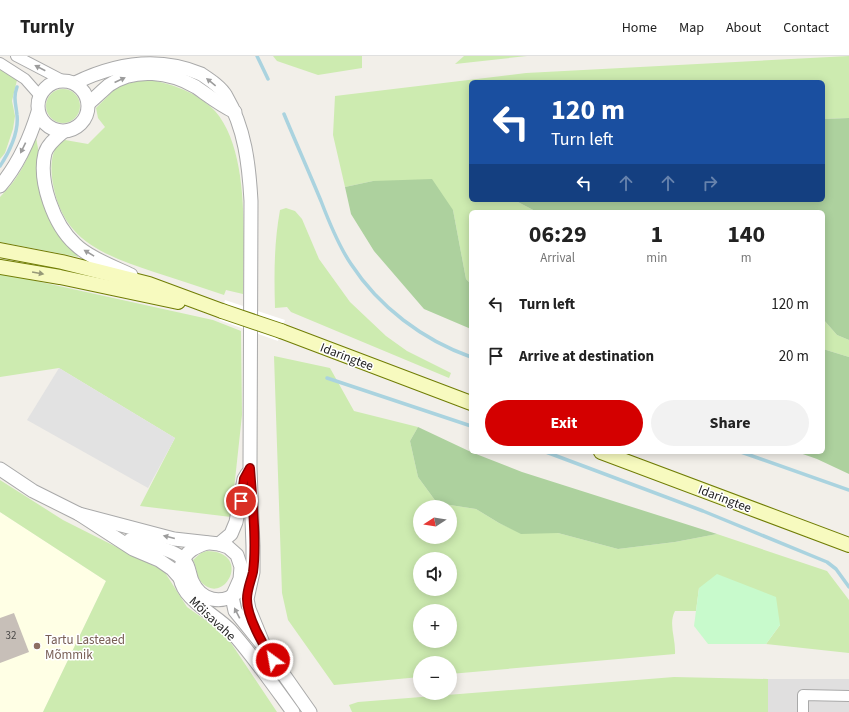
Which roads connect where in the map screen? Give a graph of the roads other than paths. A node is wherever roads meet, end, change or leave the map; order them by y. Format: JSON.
{"nodes":[{"id":1,"x":16,"y":56,"type":"edge"},
{"id":2,"x":0,"y":62,"type":"edge"},
{"id":3,"x":69,"y":82,"type":"junction"},
{"id":4,"x":40,"y":96,"type":"junction"},
{"id":5,"x":89,"y":104,"type":"junction"},
{"id":6,"x":38,"y":112,"type":"junction"},
{"id":7,"x":235,"y":112,"type":"junction"},
{"id":8,"x":63,"y":132,"type":"junction"},
{"id":9,"x":0,"y":186,"type":"edge"},
{"id":10,"x":0,"y":250,"type":"edge"},
{"id":11,"x":0,"y":266,"type":"edge"},
{"id":12,"x":149,"y":284,"type":"junction"},
{"id":13,"x":222,"y":311,"type":"junction"},
{"id":14,"x":469,"y":402,"type":"edge"},
{"id":15,"x":607,"y":454,"type":"edge"},
{"id":16,"x":250,"y":468,"type":"junction"},
{"id":17,"x":0,"y":469,"type":"edge"},
{"id":18,"x":79,"y":514,"type":"junction"},
{"id":19,"x":111,"y":535,"type":"junction"},
{"id":20,"x":213,"y":544,"type":"junction"},
{"id":21,"x":849,"y":545,"type":"edge"},
{"id":22,"x":183,"y":559,"type":"junction"},
{"id":23,"x":180,"y":578,"type":"junction"},
{"id":24,"x":250,"y":582,"type":"junction"},
{"id":25,"x":232,"y":597,"type":"junction"},
{"id":26,"x":265,"y":648,"type":"junction"},
{"id":27,"x":849,"y":696,"type":"edge"},
{"id":28,"x":293,"y":712,"type":"edge"},
{"id":29,"x":310,"y":712,"type":"edge"},
{"id":30,"x":803,"y":712,"type":"edge"}],
"edges":[{"from":3,"to":1,"type":"street","one_way":true},
{"from":2,"to":4,"type":"street"},
{"from":3,"to":4,"type":"street"},
{"from":3,"to":5,"type":"street"},
{"from":7,"to":3,"type":"street","one_way":true},
{"from":4,"to":6,"type":"street"},
{"from":5,"to":7,"type":"street","one_way":true},
{"from":5,"to":8,"type":"street"},
{"from":6,"to":8,"type":"street"},
{"from":6,"to":9,"type":"street","one_way":true},
{"from":7,"to":16,"type":"street"},
{"from":12,"to":8,"type":"street","one_way":true},
{"from":10,"to":12,"type":"main road","name":"Idaringtee"},
{"from":11,"to":13,"type":"main road","name":"Idaringtee","one_way":true},
{"from":12,"to":13,"type":"main road","name":"Idaringtee"},
{"from":13,"to":14,"type":"main road","name":"Idaringtee","bridge":true},
{"from":15,"to":21,"type":"main road","name":"Idaringtee"},
{"from":16,"to":20,"type":"street"},
{"from":16,"to":24,"type":"street"},
{"from":17,"to":18,"type":"street","name":"Mõisavahe"},
{"from":18,"to":19,"type":"street","name":"Mõisavahe"},
{"from":20,"to":18,"type":"street","name":"Mõisavahe","one_way":true},
{"from":19,"to":22,"type":"street","name":"Mõisavahe"},
{"from":19,"to":23,"type":"street","name":"Mõisavahe"},
{"from":20,"to":22,"type":"street"},
{"from":20,"to":25,"type":"street","name":"Mõisavahe"},
{"from":22,"to":23,"type":"street"},
{"from":22,"to":25,"type":"street","name":"Mõisavahe"},
{"from":23,"to":28,"type":"street","name":"Mõisavahe"},
{"from":24,"to":25,"type":"street"},
{"from":24,"to":26,"type":"street"},
{"from":26,"to":25,"type":"street","name":"Mõisavahe","one_way":true},
{"from":26,"to":29,"type":"street","name":"Mõisavahe"},
{"from":27,"to":30,"type":"street"}]}
